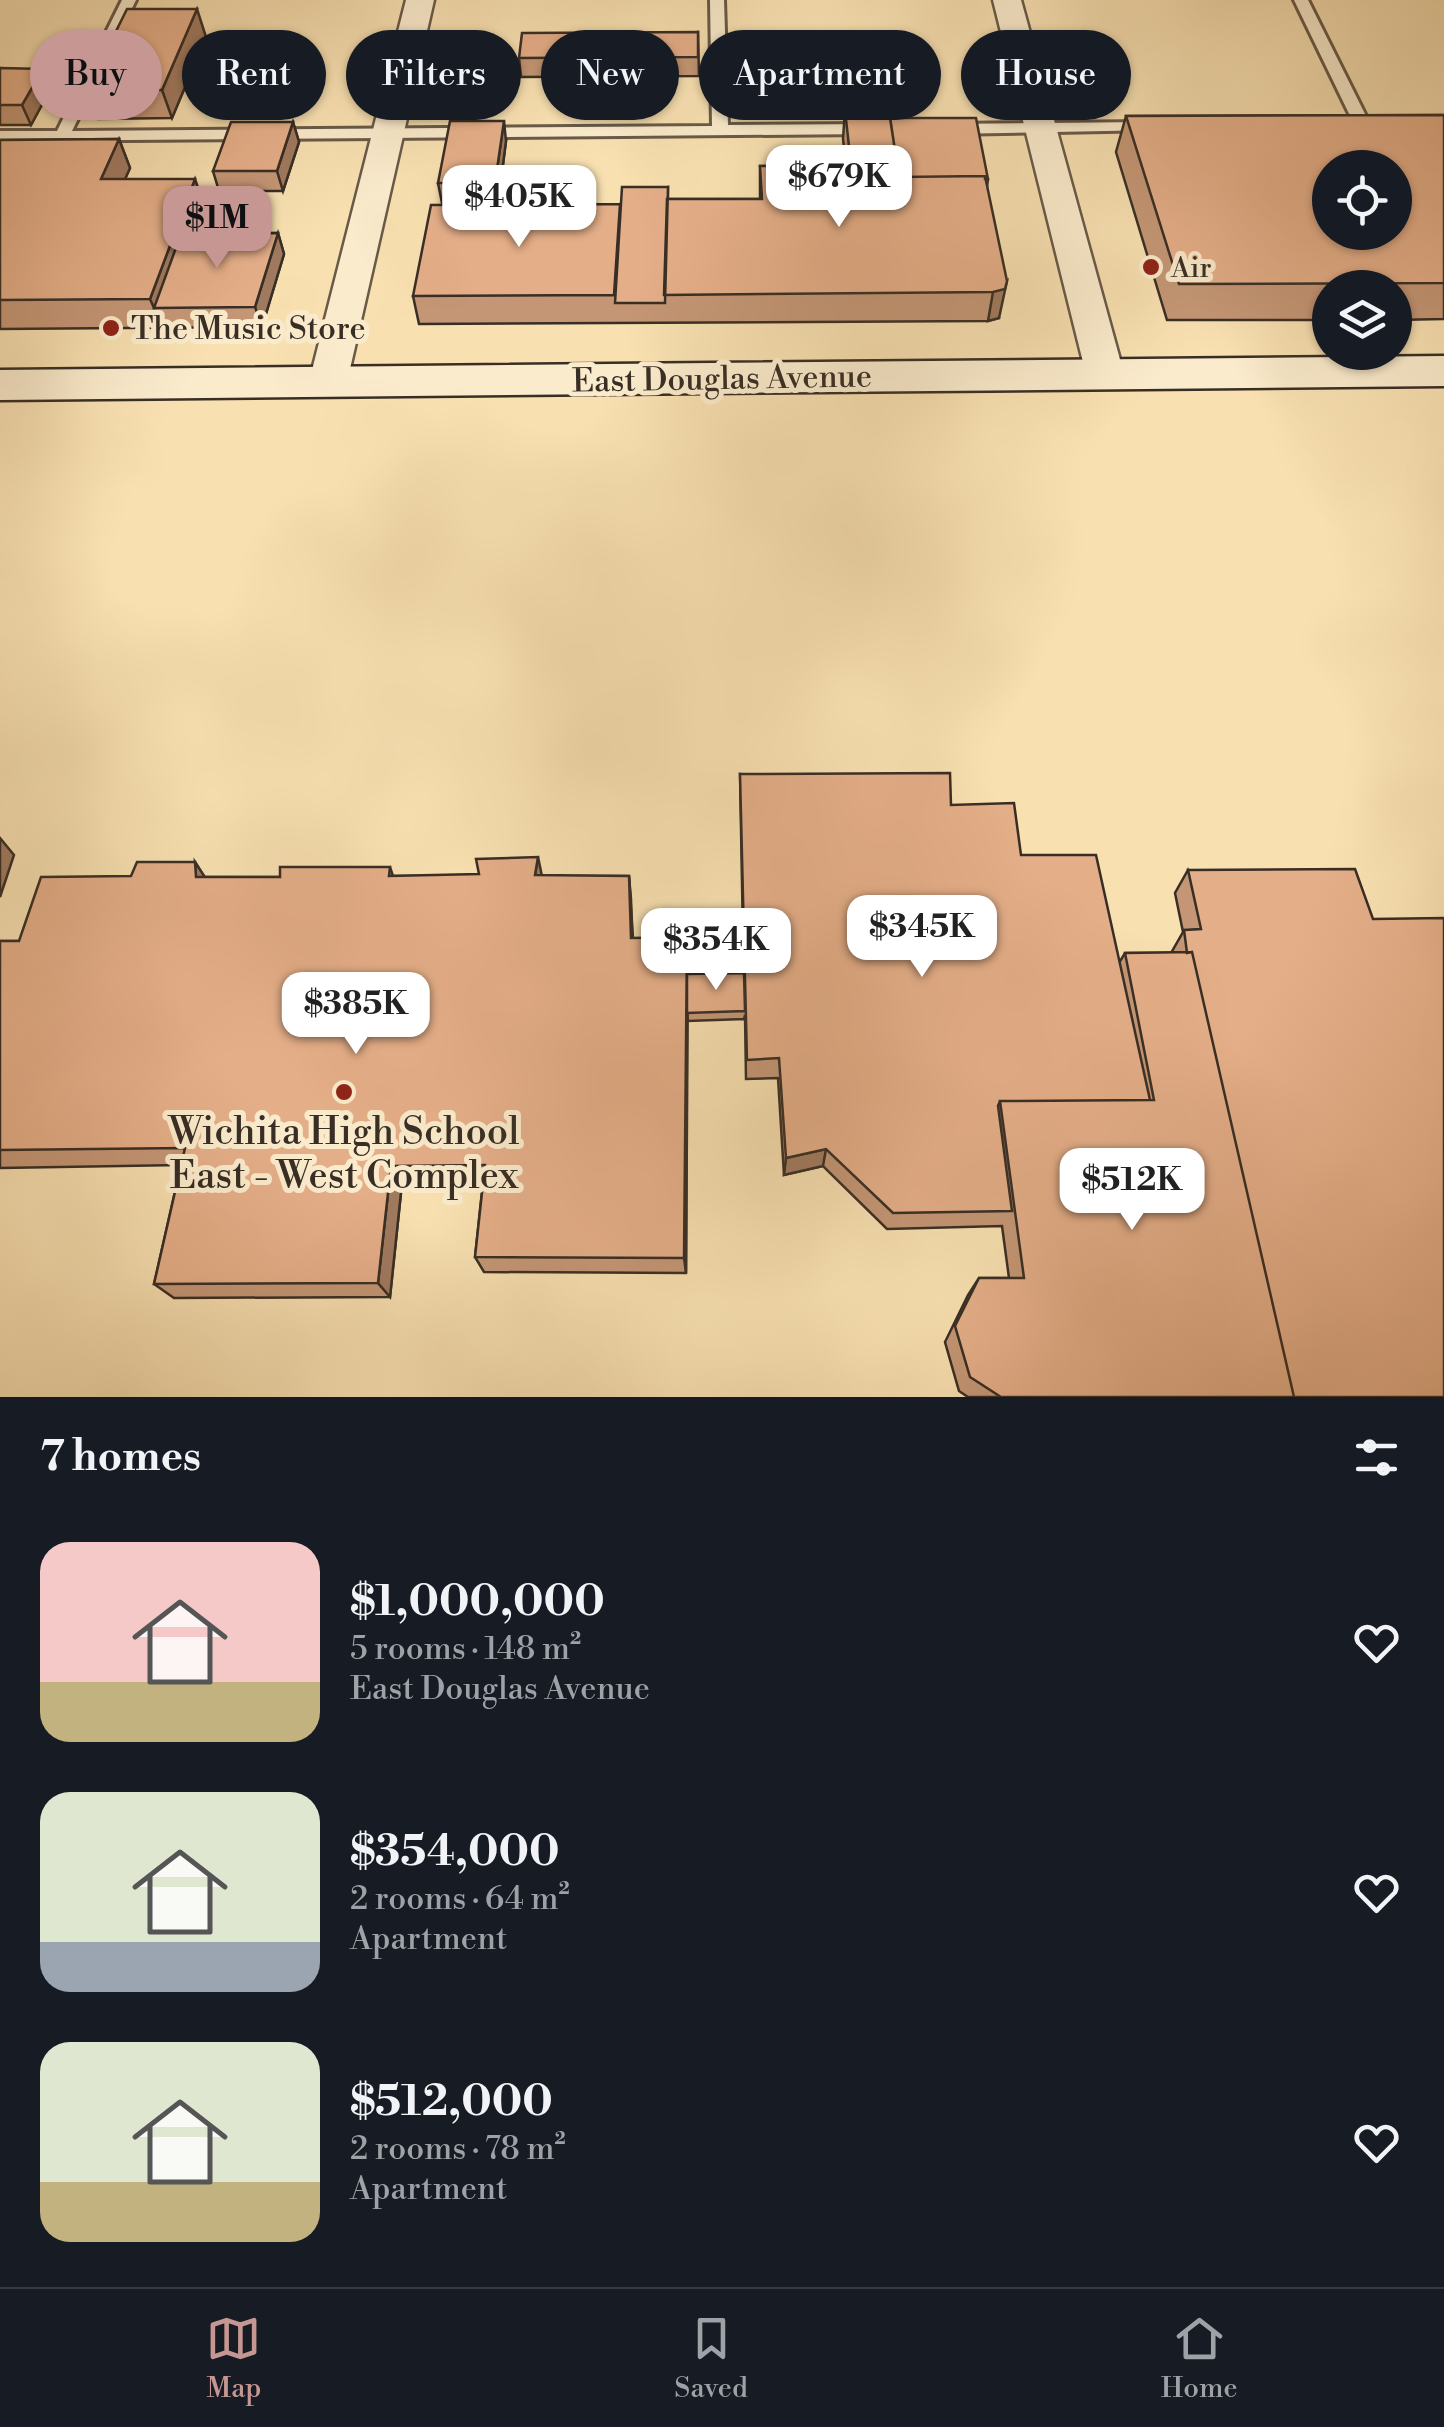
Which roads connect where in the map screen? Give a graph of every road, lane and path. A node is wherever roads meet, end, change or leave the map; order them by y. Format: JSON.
{"nodes":[{"id":1,"x":129,"y":0,"type":"edge"},
{"id":2,"x":420,"y":0,"type":"edge"},
{"id":3,"x":717,"y":0,"type":"edge"},
{"id":4,"x":1008,"y":0,"type":"edge"},
{"id":5,"x":1301,"y":0,"type":"edge"},
{"id":6,"x":1344,"y":126,"type":"edge"},
{"id":7,"x":1173,"y":127,"type":"edge"},
{"id":8,"x":1040,"y":128,"type":"junction"},
{"id":9,"x":897,"y":129,"type":"edge"},
{"id":10,"x":937,"y":129,"type":"edge"},
{"id":11,"x":720,"y":131,"type":"junction"},
{"id":12,"x":387,"y":134,"type":"junction"},
{"id":13,"x":0,"y":136,"type":"edge"},
{"id":14,"x":62,"y":136,"type":"junction"},
{"id":15,"x":1444,"y":372,"type":"edge"},
{"id":16,"x":1105,"y":374,"type":"junction"},
{"id":17,"x":328,"y":382,"type":"junction"},
{"id":18,"x":0,"y":385,"type":"edge"}],
"edges":[{"from":1,"to":14,"type":"lane"},
{"from":2,"to":12,"type":"street"},
{"from":3,"to":11,"type":"lane"},
{"from":4,"to":8,"type":"street"},
{"from":5,"to":6,"type":"lane"},
{"from":7,"to":8,"type":"lane"},
{"from":8,"to":10,"type":"lane"},
{"from":8,"to":16,"type":"street"},
{"from":9,"to":11,"type":"lane"},
{"from":11,"to":12,"type":"lane"},
{"from":12,"to":14,"type":"lane"},
{"from":12,"to":17,"type":"street"},
{"from":13,"to":14,"type":"lane"},
{"from":15,"to":16,"type":"main road","name":"East Douglas Avenue"},
{"from":16,"to":17,"type":"main road","name":"East Douglas Avenue"},
{"from":17,"to":18,"type":"main road","name":"East Douglas Avenue"}]}
